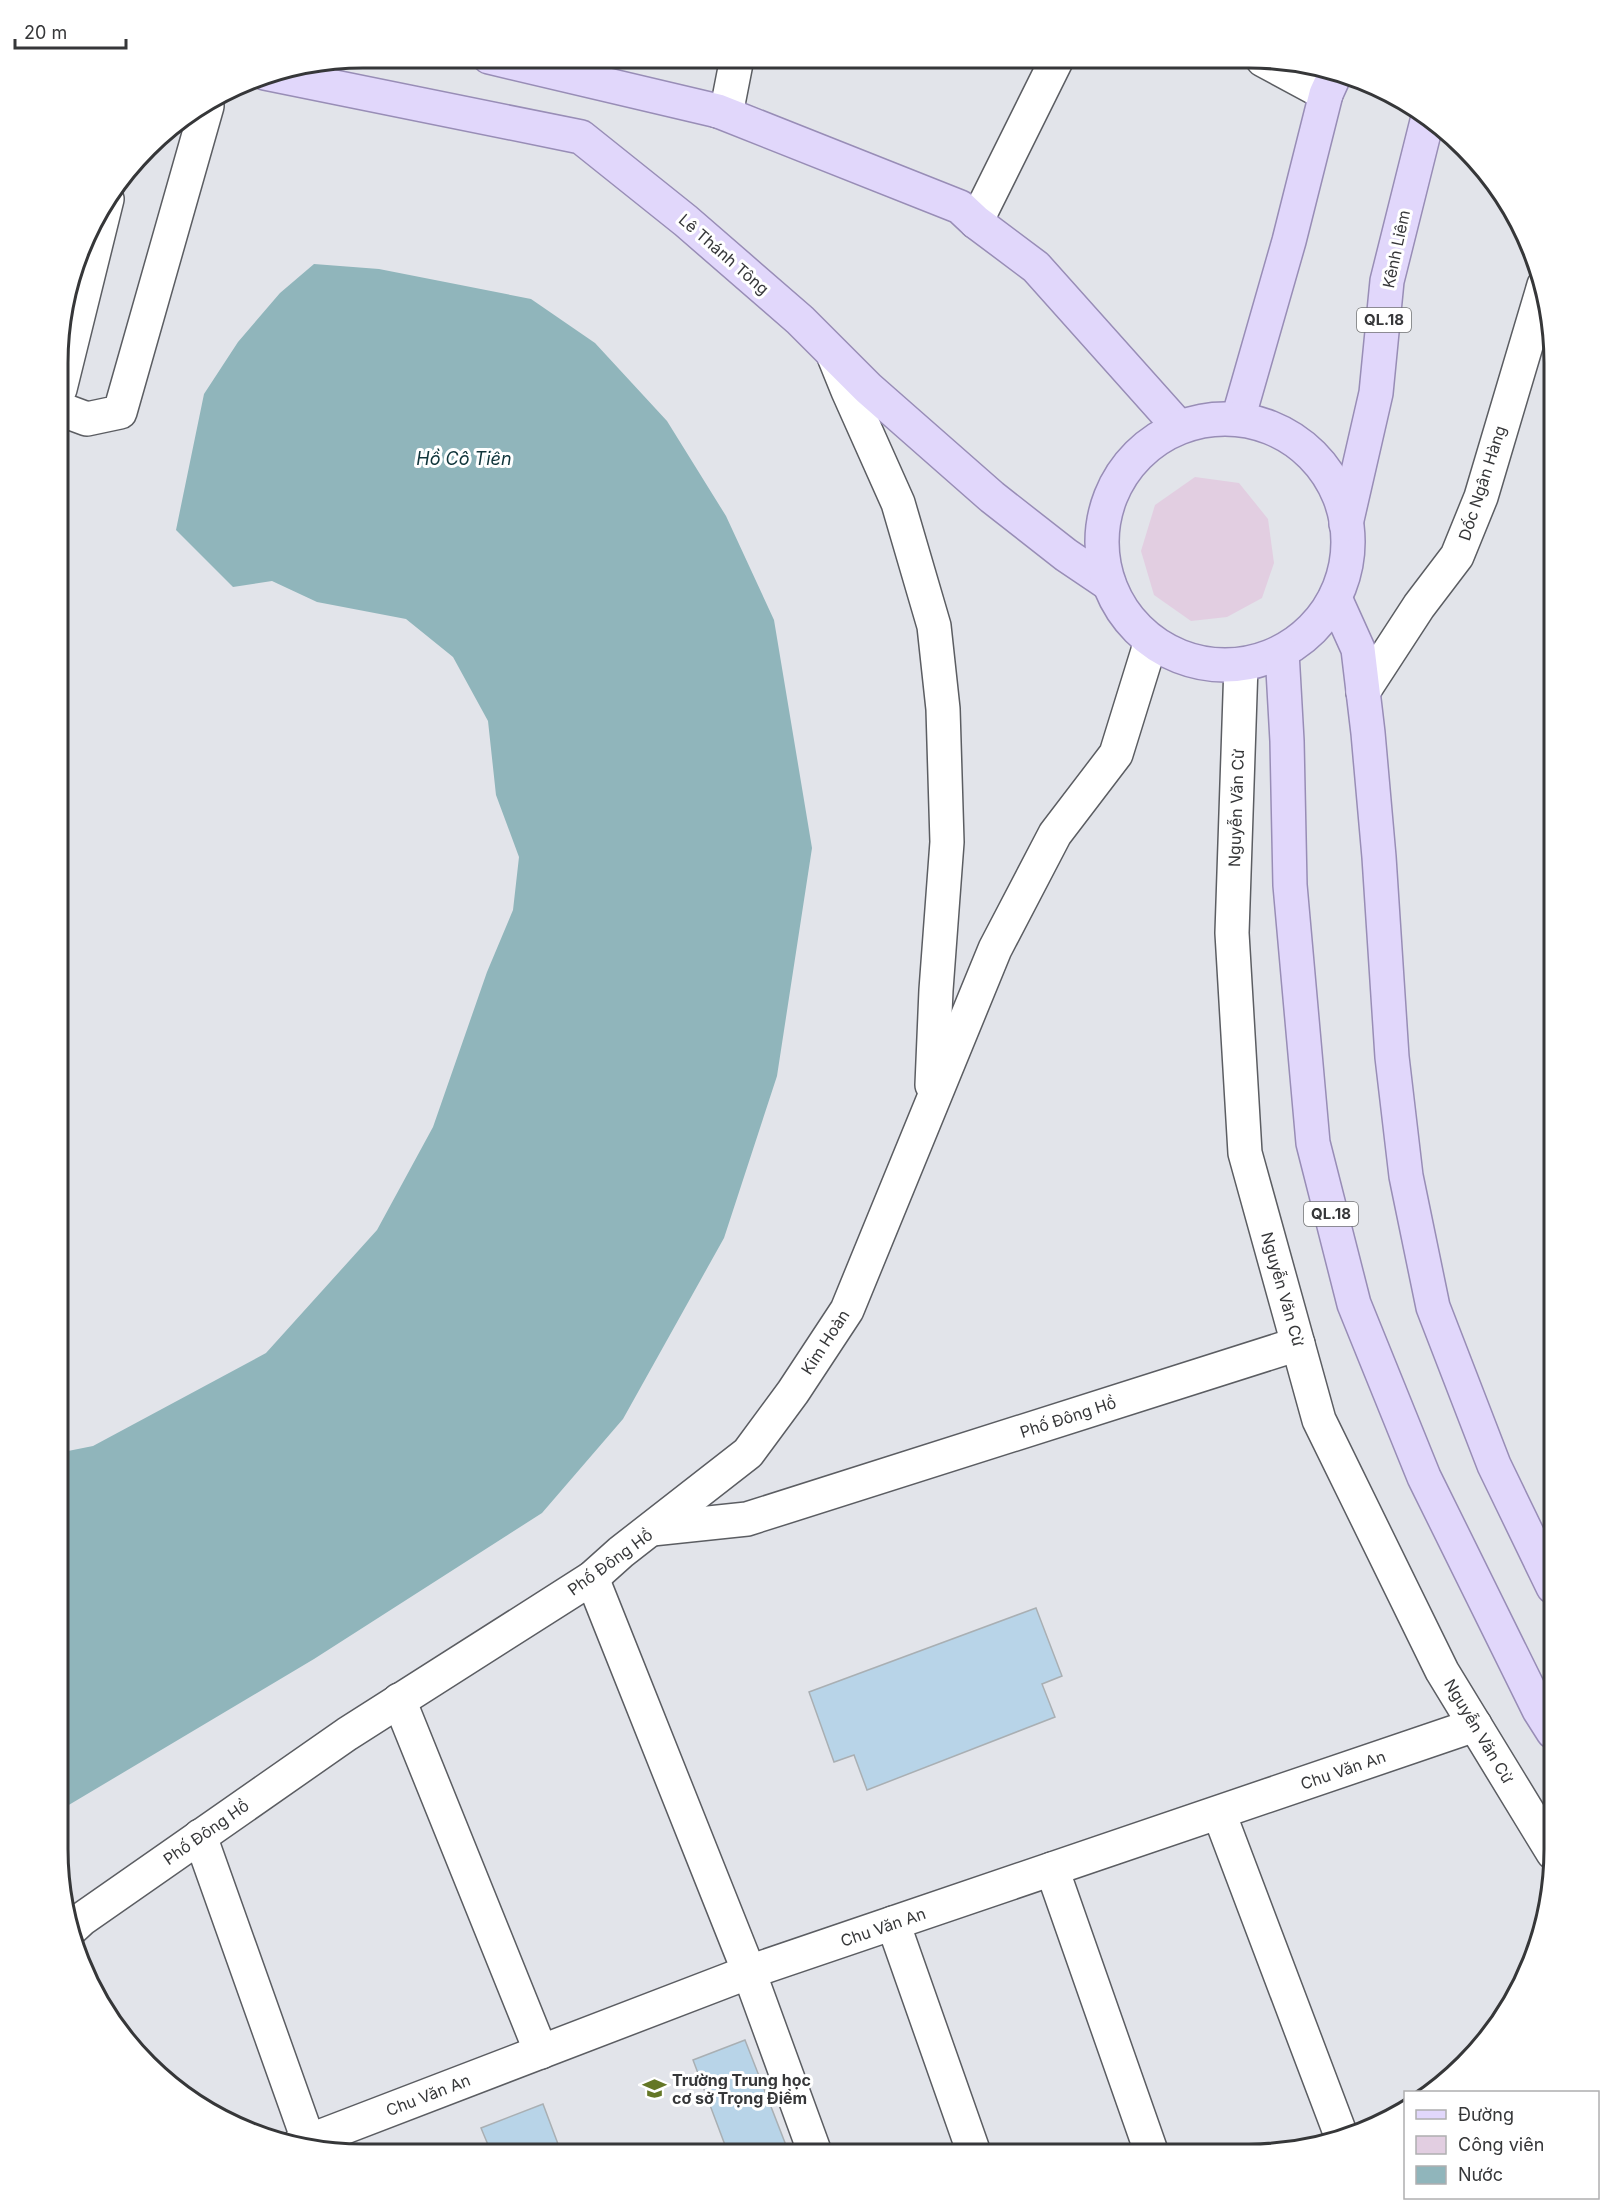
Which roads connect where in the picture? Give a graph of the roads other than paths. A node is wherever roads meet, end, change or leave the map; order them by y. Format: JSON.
{"nodes":[{"id":1,"x":536,"y":68,"type":"edge"},
{"id":2,"x":735,"y":68,"type":"edge"},
{"id":3,"x":1053,"y":68,"type":"edge"},
{"id":4,"x":1297,"y":72,"type":"edge"},
{"id":5,"x":288,"y":78,"type":"edge"},
{"id":6,"x":1331,"y":83,"type":"edge"},
{"id":7,"x":718,"y":111,"type":"junction"},
{"id":8,"x":205,"y":113,"type":"edge"},
{"id":9,"x":1426,"y":127,"type":"edge"},
{"id":10,"x":976,"y":222,"type":"junction"},
{"id":11,"x":100,"y":229,"type":"edge"},
{"id":12,"x":1538,"y":305,"type":"edge"},
{"id":13,"x":833,"y":354,"type":"junction"},
{"id":14,"x":68,"y":357,"type":"edge"},
{"id":15,"x":68,"y":412,"type":"edge"},
{"id":16,"x":1238,"y":419,"type":"junction"},
{"id":17,"x":1179,"y":428,"type":"junction"},
{"id":18,"x":1346,"y":524,"type":"junction"},
{"id":19,"x":1109,"y":584,"type":"junction"},
{"id":20,"x":1335,"y":598,"type":"junction"},
{"id":21,"x":1151,"y":641,"type":"junction"},
{"id":22,"x":1282,"y":652,"type":"junction"},
{"id":23,"x":1241,"y":665,"type":"junction"},
{"id":24,"x":1363,"y":692,"type":"junction"},
{"id":25,"x":932,"y":1108,"type":"junction"},
{"id":26,"x":1298,"y":1344,"type":"junction"},
{"id":27,"x":652,"y":1529,"type":"junction"},
{"id":28,"x":1544,"y":1568,"type":"edge"},
{"id":29,"x":592,"y":1578,"type":"junction"},
{"id":30,"x":399,"y":1700,"type":"junction"},
{"id":31,"x":1544,"y":1718,"type":"edge"},
{"id":32,"x":1475,"y":1725,"type":"junction"},
{"id":33,"x":1219,"y":1813,"type":"junction"},
{"id":34,"x":200,"y":1836,"type":"junction"},
{"id":35,"x":1544,"y":1838,"type":"edge"},
{"id":36,"x":1052,"y":1869,"type":"junction"},
{"id":37,"x":78,"y":1923,"type":"edge"},
{"id":38,"x":893,"y":1923,"type":"junction"},
{"id":39,"x":749,"y":1972,"type":"junction"},
{"id":40,"x":541,"y":2052,"type":"junction"},
{"id":41,"x":1339,"y":2129,"type":"edge"},
{"id":42,"x":303,"y":2137,"type":"edge"},
{"id":43,"x":316,"y":2140,"type":"edge"},
{"id":44,"x":812,"y":2144,"type":"edge"},
{"id":45,"x":971,"y":2144,"type":"edge"},
{"id":46,"x":1148,"y":2144,"type":"edge"}],
"edges":[{"from":1,"to":7,"type":"main road"},
{"from":2,"to":7,"type":"street"},
{"from":3,"to":10,"type":"street"},
{"from":4,"to":6,"type":"street"},
{"from":5,"to":13,"type":"main road","name":"Lê Thánh Tông"},
{"from":6,"to":16,"type":"main road"},
{"from":7,"to":10,"type":"main road"},
{"from":8,"to":15,"type":"street"},
{"from":9,"to":18,"type":"main road","name":"Kênh Liêm","number":"QL.18"},
{"from":10,"to":17,"type":"main road"},
{"from":11,"to":14,"type":"street"},
{"from":12,"to":24,"type":"street","name":"Dốc Ngân Hàng"},
{"from":13,"to":19,"type":"main road","name":"Lê Thánh Tông"},
{"from":13,"to":25,"type":"street"},
{"from":16,"to":17,"type":"main road"},
{"from":16,"to":18,"type":"main road"},
{"from":17,"to":19,"type":"main road"},
{"from":18,"to":20,"type":"main road"},
{"from":19,"to":21,"type":"main road"},
{"from":20,"to":22,"type":"main road"},
{"from":20,"to":24,"type":"main road"},
{"from":21,"to":23,"type":"main road"},
{"from":21,"to":25,"type":"street","name":"Kim Hoàn"},
{"from":22,"to":23,"type":"main road"},
{"from":22,"to":31,"type":"main road","number":"QL.18"},
{"from":23,"to":26,"type":"street","name":"Nguyễn Văn Cừ"},
{"from":24,"to":28,"type":"main road"},
{"from":25,"to":27,"type":"street","name":"Kim Hoàn"},
{"from":26,"to":27,"type":"street","name":"Phố Đông Hồ"},
{"from":26,"to":32,"type":"street","name":"Nguyễn Văn Cừ"},
{"from":27,"to":29,"type":"street","name":"Phố Đông Hồ"},
{"from":29,"to":30,"type":"street","name":"Phố Đông Hồ"},
{"from":29,"to":39,"type":"street"},
{"from":30,"to":34,"type":"street","name":"Phố Đông Hồ"},
{"from":30,"to":40,"type":"street"},
{"from":32,"to":33,"type":"street","name":"Chu Văn An"},
{"from":32,"to":35,"type":"street","name":"Nguyễn Văn Cừ"},
{"from":33,"to":36,"type":"street","name":"Chu Văn An"},
{"from":33,"to":41,"type":"street"},
{"from":34,"to":37,"type":"street","name":"Phố Đông Hồ"},
{"from":34,"to":42,"type":"street"},
{"from":36,"to":38,"type":"street","name":"Chu Văn An"},
{"from":36,"to":46,"type":"street"},
{"from":38,"to":39,"type":"street","name":"Chu Văn An"},
{"from":38,"to":45,"type":"street"},
{"from":39,"to":40,"type":"street","name":"Chu Văn An"},
{"from":39,"to":44,"type":"street"},
{"from":40,"to":43,"type":"street","name":"Chu Văn An"}]}
